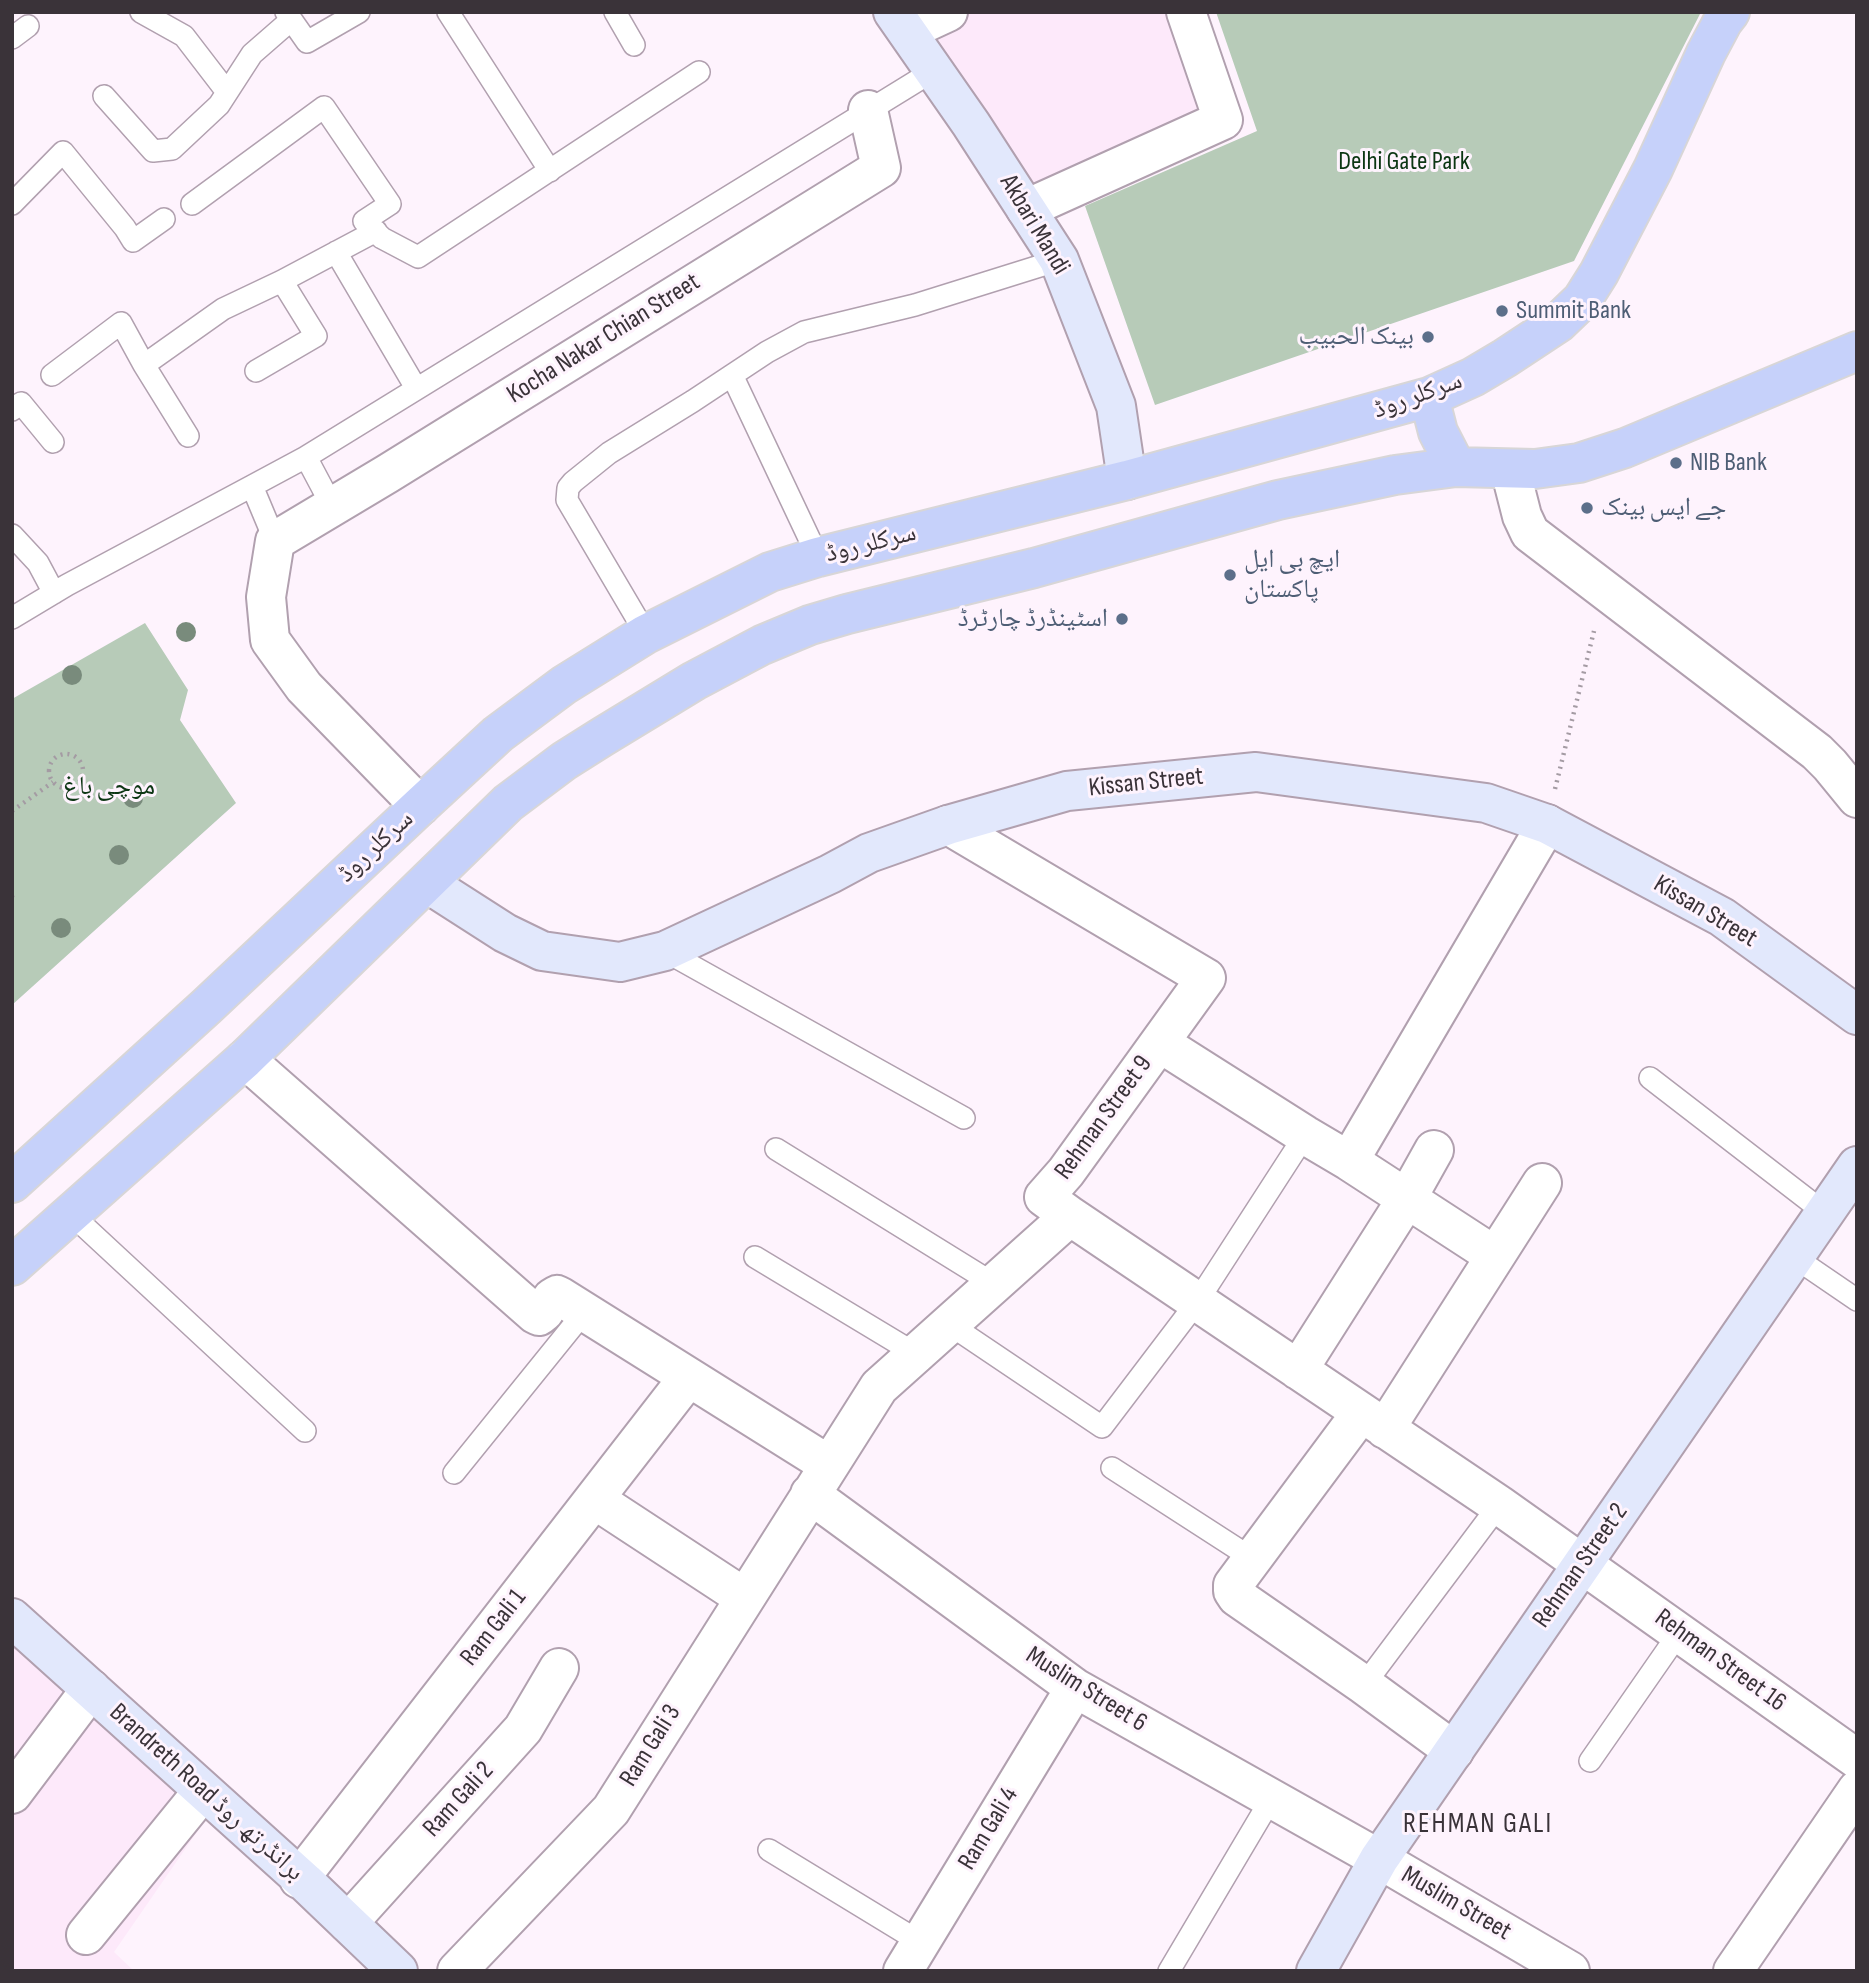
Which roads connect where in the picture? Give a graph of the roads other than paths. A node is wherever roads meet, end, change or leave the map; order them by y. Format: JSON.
{"nodes":[{"id":1,"x":141,"y":12,"type":"edge"},
{"id":2,"x":359,"y":12,"type":"edge"},
{"id":3,"x":449,"y":12,"type":"edge"},
{"id":4,"x":615,"y":12,"type":"edge"},
{"id":5,"x":948,"y":12,"type":"edge"},
{"id":6,"x":1186,"y":12,"type":"edge"},
{"id":7,"x":1730,"y":12,"type":"edge"},
{"id":8,"x":289,"y":16,"type":"edge"},
{"id":9,"x":900,"y":22,"type":"edge"},
{"id":10,"x":634,"y":45,"type":"dead end"},
{"id":11,"x":933,"y":71,"type":"junction"},
{"id":12,"x":699,"y":72,"type":"dead end"},
{"id":13,"x":228,"y":92,"type":"junction"},
{"id":14,"x":104,"y":96,"type":"dead end"},
{"id":15,"x":868,"y":110,"type":"junction"},
{"id":16,"x":550,"y":171,"type":"junction"},
{"id":17,"x":12,"y":204,"type":"edge"},
{"id":18,"x":192,"y":204,"type":"dead end"},
{"id":19,"x":1026,"y":209,"type":"junction"},
{"id":20,"x":164,"y":219,"type":"dead end"},
{"id":21,"x":376,"y":231,"type":"junction"},
{"id":22,"x":336,"y":252,"type":"junction"},
{"id":23,"x":1059,"y":260,"type":"junction"},
{"id":24,"x":282,"y":281,"type":"junction"},
{"id":25,"x":1857,"y":352,"type":"edge"},
{"id":26,"x":144,"y":365,"type":"junction"},
{"id":27,"x":256,"y":371,"type":"dead end"},
{"id":28,"x":52,"y":375,"type":"dead end"},
{"id":29,"x":732,"y":375,"type":"junction"},
{"id":30,"x":416,"y":388,"type":"junction"},
{"id":31,"x":1429,"y":397,"type":"junction"},
{"id":32,"x":12,"y":410,"type":"edge"},
{"id":33,"x":188,"y":436,"type":"dead end"},
{"id":34,"x":53,"y":442,"type":"dead end"},
{"id":35,"x":306,"y":457,"type":"junction"},
{"id":36,"x":1456,"y":467,"type":"junction"},
{"id":37,"x":1510,"y":469,"type":"junction"},
{"id":38,"x":1127,"y":480,"type":"junction"},
{"id":39,"x":252,"y":486,"type":"junction"},
{"id":40,"x":332,"y":506,"type":"junction"},
{"id":41,"x":12,"y":535,"type":"edge"},
{"id":42,"x":275,"y":541,"type":"junction"},
{"id":43,"x":818,"y":558,"type":"junction"},
{"id":44,"x":54,"y":593,"type":"junction"},
{"id":45,"x":12,"y":618,"type":"edge"},
{"id":46,"x":646,"y":634,"type":"junction"},
{"id":47,"x":1857,"y":798,"type":"edge"},
{"id":48,"x":420,"y":806,"type":"junction"},
{"id":49,"x":1547,"y":824,"type":"junction"},
{"id":50,"x":948,"y":825,"type":"junction"},
{"id":51,"x":427,"y":883,"type":"junction"},
{"id":52,"x":665,"y":951,"type":"junction"},
{"id":53,"x":1857,"y":1015,"type":"edge"},
{"id":54,"x":1160,"y":1043,"type":"junction"},
{"id":55,"x":245,"y":1059,"type":"junction"},
{"id":56,"x":1650,"y":1078,"type":"dead end"},
{"id":57,"x":964,"y":1118,"type":"dead end"},
{"id":58,"x":1305,"y":1135,"type":"junction"},
{"id":59,"x":776,"y":1149,"type":"dead end"},
{"id":60,"x":1434,"y":1150,"type":"dead end"},
{"id":61,"x":1349,"y":1161,"type":"junction"},
{"id":62,"x":1857,"y":1166,"type":"edge"},
{"id":63,"x":12,"y":1183,"type":"edge"},
{"id":64,"x":1542,"y":1183,"type":"dead end"},
{"id":65,"x":1406,"y":1200,"type":"junction"},
{"id":66,"x":1825,"y":1213,"type":"junction"},
{"id":67,"x":71,"y":1214,"type":"junction"},
{"id":68,"x":1070,"y":1216,"type":"junction"},
{"id":69,"x":1495,"y":1256,"type":"junction"},
{"id":70,"x":755,"y":1257,"type":"dead end"},
{"id":71,"x":1794,"y":1257,"type":"junction"},
{"id":72,"x":12,"y":1266,"type":"edge"},
{"id":73,"x":994,"y":1284,"type":"junction"},
{"id":74,"x":1857,"y":1300,"type":"edge"},
{"id":75,"x":1197,"y":1302,"type":"junction"},
{"id":76,"x":584,"y":1311,"type":"junction"},
{"id":77,"x":949,"y":1325,"type":"junction"},
{"id":78,"x":916,"y":1354,"type":"junction"},
{"id":79,"x":1298,"y":1370,"type":"junction"},
{"id":80,"x":688,"y":1378,"type":"junction"},
{"id":81,"x":1373,"y":1421,"type":"junction"},
{"id":82,"x":305,"y":1431,"type":"dead end"},
{"id":83,"x":1112,"y":1468,"type":"dead end"},
{"id":84,"x":454,"y":1474,"type":"dead end"},
{"id":85,"x":820,"y":1480,"type":"junction"},
{"id":86,"x":594,"y":1499,"type":"junction"},
{"id":87,"x":1499,"y":1505,"type":"junction"},
{"id":88,"x":1253,"y":1559,"type":"junction"},
{"id":89,"x":1583,"y":1563,"type":"junction"},
{"id":90,"x":745,"y":1598,"type":"junction"},
{"id":91,"x":12,"y":1618,"type":"edge"},
{"id":92,"x":1679,"y":1633,"type":"junction"},
{"id":93,"x":559,"y":1668,"type":"dead end"},
{"id":94,"x":1364,"y":1685,"type":"junction"},
{"id":95,"x":1075,"y":1688,"type":"junction"},
{"id":96,"x":91,"y":1689,"type":"junction"},
{"id":97,"x":1454,"y":1751,"type":"junction"},
{"id":98,"x":1857,"y":1759,"type":"edge"},
{"id":99,"x":1590,"y":1762,"type":"dead end"},
{"id":100,"x":1857,"y":1790,"type":"edge"},
{"id":101,"x":203,"y":1791,"type":"junction"},
{"id":102,"x":12,"y":1794,"type":"edge"},
{"id":103,"x":1271,"y":1799,"type":"junction"},
{"id":104,"x":769,"y":1850,"type":"dead end"},
{"id":105,"x":1379,"y":1859,"type":"junction"},
{"id":106,"x":299,"y":1879,"type":"junction"},
{"id":107,"x":348,"y":1923,"type":"junction"},
{"id":108,"x":86,"y":1936,"type":"dead end"},
{"id":109,"x":912,"y":1956,"type":"edge"},
{"id":110,"x":1530,"y":1960,"type":"edge"},
{"id":111,"x":398,"y":1971,"type":"edge"},
{"id":112,"x":457,"y":1971,"type":"edge"},
{"id":113,"x":1169,"y":1971,"type":"edge"},
{"id":114,"x":1316,"y":1971,"type":"edge"},
{"id":115,"x":1570,"y":1971,"type":"edge"},
{"id":116,"x":1733,"y":1971,"type":"edge"}],
"edges":[{"from":1,"to":13,"type":"lane"},
{"from":2,"to":8,"type":"lane"},
{"from":3,"to":16,"type":"lane"},
{"from":4,"to":10,"type":"lane"},
{"from":5,"to":9,"type":"street","name":"Akbari Mandi"},
{"from":6,"to":19,"type":"street"},
{"from":7,"to":31,"type":"main road","name":"سرکلر روڈ"},
{"from":8,"to":13,"type":"lane"},
{"from":9,"to":11,"type":"street","name":"Akbari Mandi"},
{"from":11,"to":15,"type":"lane"},
{"from":11,"to":19,"type":"street","name":"Akbari Mandi"},
{"from":12,"to":16,"type":"lane"},
{"from":13,"to":14,"type":"lane"},
{"from":15,"to":30,"type":"lane"},
{"from":15,"to":40,"type":"street","name":"Kocha Nakar Chian Street"},
{"from":16,"to":21,"type":"lane"},
{"from":17,"to":20,"type":"lane"},
{"from":18,"to":21,"type":"lane"},
{"from":19,"to":23,"type":"street","name":"Akbari Mandi"},
{"from":21,"to":22,"type":"lane"},
{"from":22,"to":24,"type":"lane"},
{"from":22,"to":30,"type":"lane"},
{"from":23,"to":29,"type":"lane"},
{"from":23,"to":38,"type":"street","name":"Akbari Mandi"},
{"from":24,"to":26,"type":"lane"},
{"from":24,"to":27,"type":"lane"},
{"from":25,"to":37,"type":"main road"},
{"from":26,"to":28,"type":"lane"},
{"from":26,"to":33,"type":"lane"},
{"from":29,"to":43,"type":"lane"},
{"from":29,"to":46,"type":"lane"},
{"from":30,"to":35,"type":"lane"},
{"from":31,"to":36,"type":"main road"},
{"from":31,"to":38,"type":"main road","name":"سرکلر روڈ"},
{"from":32,"to":34,"type":"lane"},
{"from":35,"to":39,"type":"lane"},
{"from":35,"to":40,"type":"lane"},
{"from":36,"to":37,"type":"main road"},
{"from":36,"to":51,"type":"main road"},
{"from":37,"to":47,"type":"street"},
{"from":38,"to":43,"type":"main road","name":"سرکلر روڈ"},
{"from":39,"to":42,"type":"lane"},
{"from":39,"to":44,"type":"lane"},
{"from":40,"to":42,"type":"street","name":"Kocha Nakar Chian Street"},
{"from":41,"to":44,"type":"lane"},
{"from":42,"to":48,"type":"street"},
{"from":43,"to":46,"type":"main road","name":"سرکلر روڈ"},
{"from":44,"to":45,"type":"lane"},
{"from":46,"to":48,"type":"main road","name":"سرکلر روڈ"},
{"from":48,"to":63,"type":"main road","name":"سرکلر روڈ"},
{"from":49,"to":50,"type":"street","name":"Kissan Street"},
{"from":49,"to":53,"type":"street","name":"Kissan Street"},
{"from":49,"to":61,"type":"street"},
{"from":50,"to":52,"type":"street","name":"Kissan Street"},
{"from":50,"to":54,"type":"street","name":"Rehman Street 9"},
{"from":51,"to":52,"type":"street","name":"Kissan Street"},
{"from":51,"to":55,"type":"main road"},
{"from":52,"to":57,"type":"lane"},
{"from":54,"to":58,"type":"street"},
{"from":54,"to":68,"type":"street","name":"Rehman Street 9"},
{"from":55,"to":67,"type":"main road"},
{"from":55,"to":76,"type":"street","name":"Muslim Street 6"},
{"from":56,"to":66,"type":"lane"},
{"from":58,"to":61,"type":"street"},
{"from":58,"to":75,"type":"lane"},
{"from":59,"to":73,"type":"lane"},
{"from":60,"to":65,"type":"street"},
{"from":61,"to":65,"type":"street"},
{"from":62,"to":66,"type":"street","name":"Rehman Street 2"},
{"from":64,"to":69,"type":"street"},
{"from":65,"to":69,"type":"street"},
{"from":65,"to":79,"type":"street"},
{"from":66,"to":71,"type":"street","name":"Rehman Street 2"},
{"from":67,"to":72,"type":"main road"},
{"from":67,"to":82,"type":"lane"},
{"from":68,"to":73,"type":"street","name":"Rehman Street 9"},
{"from":68,"to":75,"type":"street","name":"Rehman Street 16"},
{"from":69,"to":81,"type":"street"},
{"from":70,"to":78,"type":"lane"},
{"from":71,"to":74,"type":"lane"},
{"from":71,"to":89,"type":"street","name":"Rehman Street 2"},
{"from":73,"to":77,"type":"street","name":"Rehman Street 9"},
{"from":75,"to":77,"type":"lane"},
{"from":75,"to":79,"type":"street","name":"Rehman Street 16"},
{"from":76,"to":80,"type":"street","name":"Muslim Street 6"},
{"from":76,"to":84,"type":"lane"},
{"from":77,"to":78,"type":"street","name":"Rehman Street 9"},
{"from":78,"to":85,"type":"street","name":"Rehman Street 9"},
{"from":79,"to":81,"type":"street","name":"Rehman Street 16"},
{"from":80,"to":85,"type":"street","name":"Muslim Street 6"},
{"from":80,"to":86,"type":"street","name":"Ram Gali 1"},
{"from":81,"to":87,"type":"street","name":"Rehman Street 16"},
{"from":81,"to":88,"type":"street"},
{"from":83,"to":88,"type":"lane"},
{"from":85,"to":90,"type":"street","name":"Ram Gali 3"},
{"from":85,"to":95,"type":"street","name":"Muslim Street 6"},
{"from":86,"to":90,"type":"street"},
{"from":86,"to":106,"type":"street","name":"Ram Gali 1"},
{"from":87,"to":89,"type":"street","name":"Rehman Street 16"},
{"from":87,"to":94,"type":"lane"},
{"from":88,"to":94,"type":"street"},
{"from":89,"to":92,"type":"street","name":"Rehman Street 16"},
{"from":89,"to":97,"type":"street","name":"Rehman Street 2"},
{"from":90,"to":112,"type":"street","name":"Ram Gali 3"},
{"from":91,"to":96,"type":"street","name":"Brandreth Road برانڈرتھ روڈ"},
{"from":92,"to":98,"type":"street","name":"Rehman Street 16"},
{"from":92,"to":99,"type":"lane"},
{"from":93,"to":107,"type":"street","name":"Ram Gali 2"},
{"from":94,"to":97,"type":"street"},
{"from":95,"to":103,"type":"street","name":"Muslim Street 6"},
{"from":95,"to":109,"type":"street","name":"Ram Gali 4"},
{"from":96,"to":101,"type":"street","name":"Brandreth Road برانڈرتھ روڈ"},
{"from":96,"to":102,"type":"street"},
{"from":97,"to":105,"type":"street","name":"Rehman Street 2"},
{"from":100,"to":116,"type":"street"},
{"from":101,"to":106,"type":"street","name":"Brandreth Road برانڈرتھ روڈ"},
{"from":101,"to":108,"type":"street"},
{"from":103,"to":105,"type":"street","name":"Muslim Street 6"},
{"from":103,"to":113,"type":"lane"},
{"from":104,"to":109,"type":"lane"},
{"from":105,"to":110,"type":"street","name":"Muslim Street"},
{"from":105,"to":114,"type":"street","name":"Rehman Street 2"},
{"from":106,"to":107,"type":"street","name":"Brandreth Road برانڈرتھ روڈ"},
{"from":107,"to":111,"type":"street","name":"Brandreth Road برانڈرتھ روڈ"},
{"from":110,"to":115,"type":"street","name":"Muslim Street"}]}
